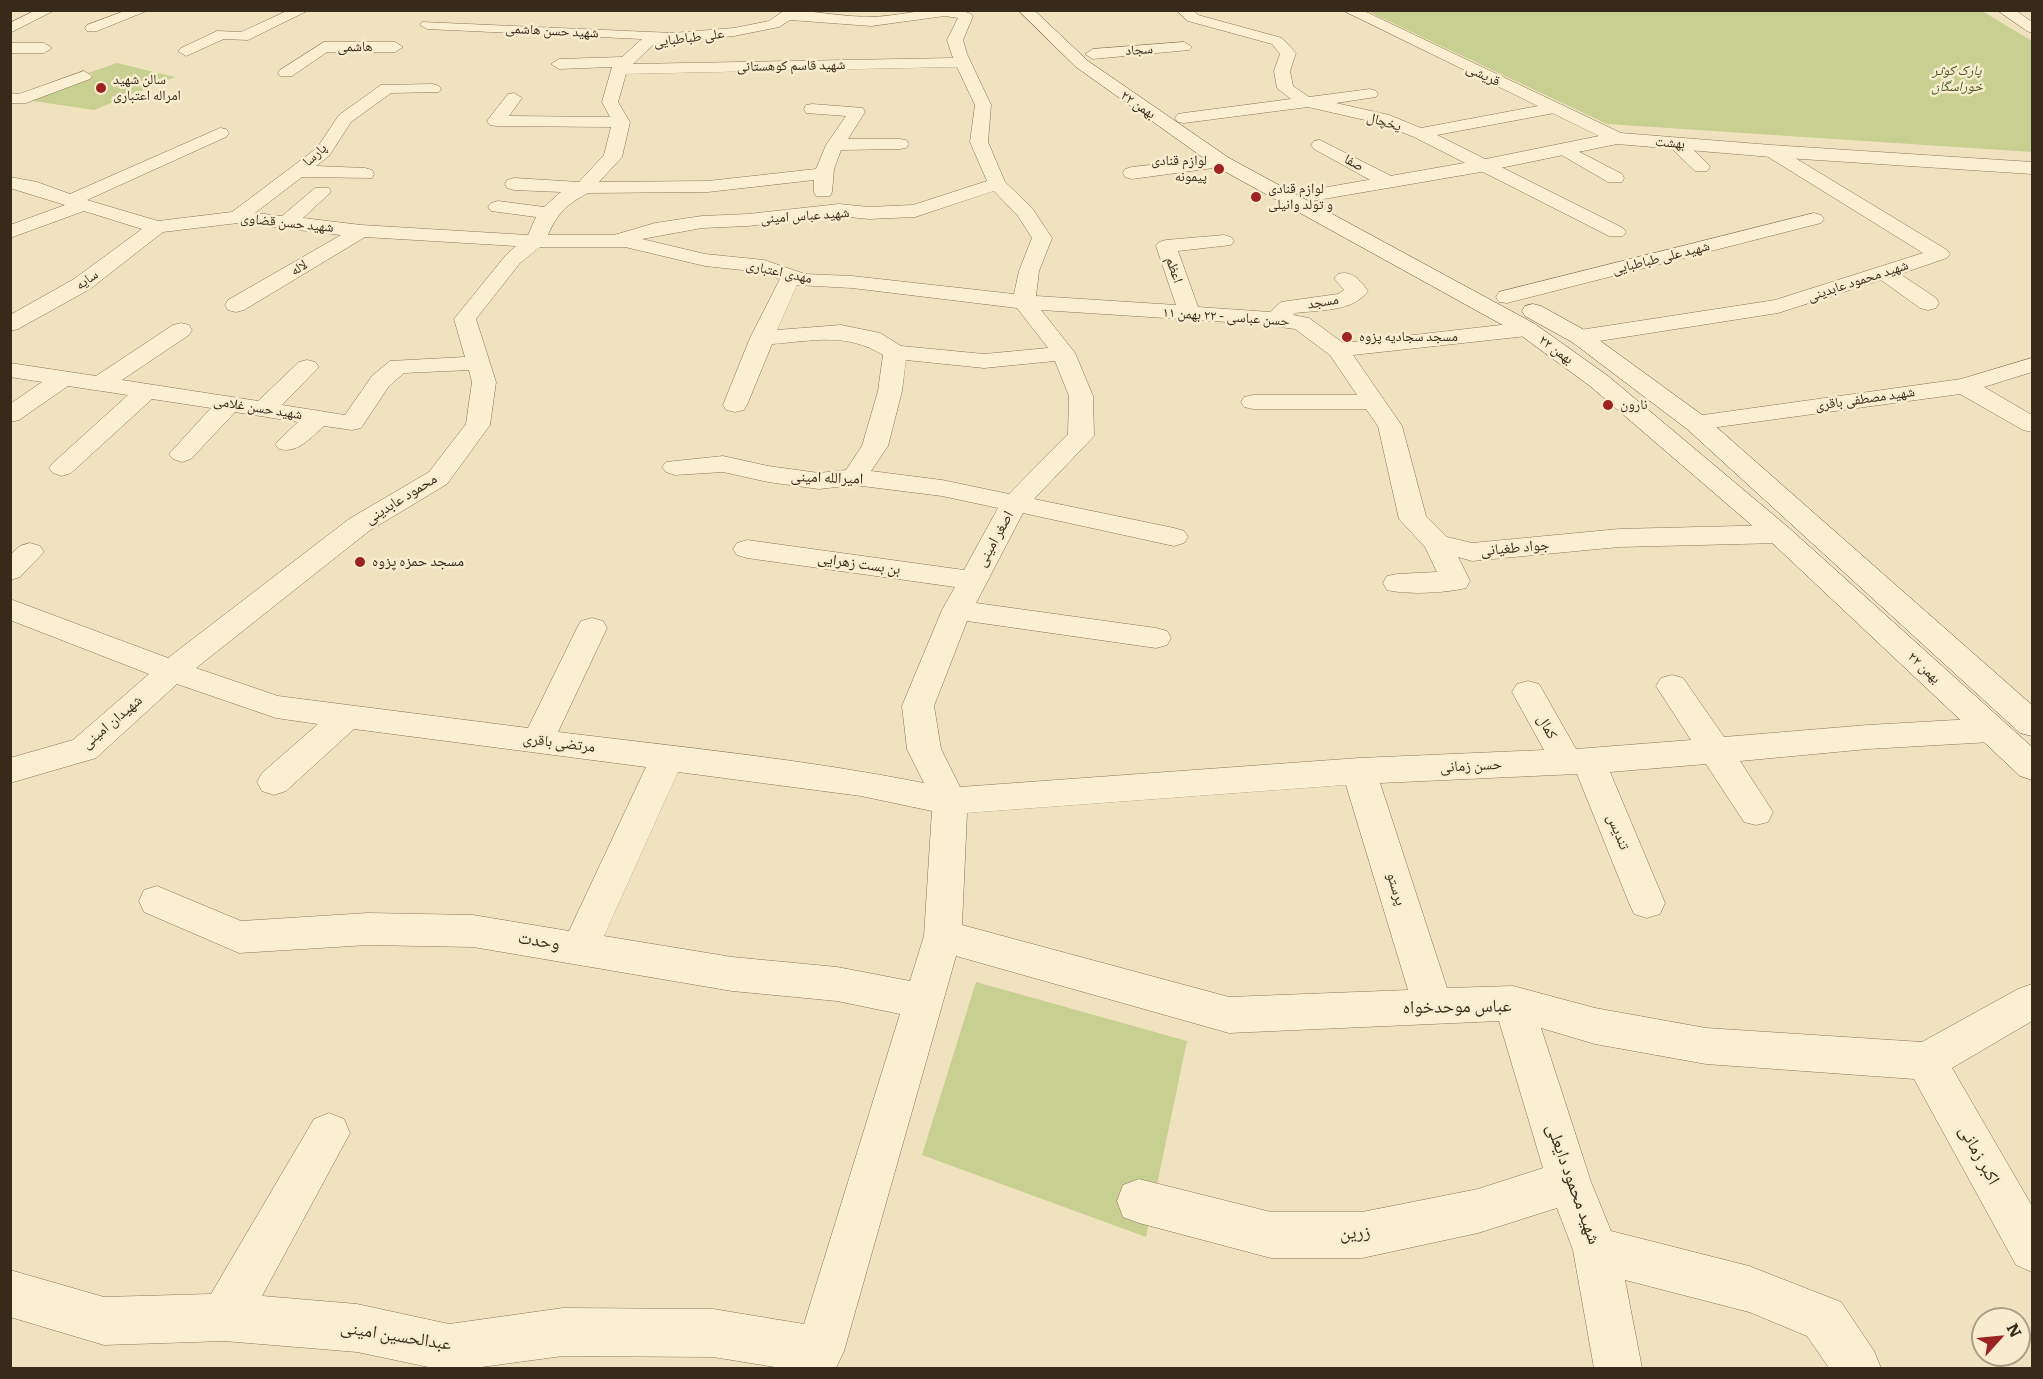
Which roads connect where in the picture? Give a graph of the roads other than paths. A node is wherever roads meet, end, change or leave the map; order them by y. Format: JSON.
{"nodes":[{"id":1,"x":48,"y":10,"type":"edge"},
{"id":2,"x":142,"y":10,"type":"edge"},
{"id":3,"x":302,"y":10,"type":"edge"},
{"id":4,"x":1025,"y":10,"type":"edge"},
{"id":5,"x":1047,"y":10,"type":"edge"},
{"id":6,"x":1183,"y":10,"type":"edge"},
{"id":7,"x":1349,"y":10,"type":"edge"},
{"id":8,"x":2004,"y":10,"type":"edge"},
{"id":9,"x":792,"y":13,"type":"edge"},
{"id":10,"x":542,"y":17,"type":"dead end"},
{"id":11,"x":430,"y":18,"type":"edge"},
{"id":12,"x":756,"y":27,"type":"junction"},
{"id":13,"x":2031,"y":27,"type":"edge"},
{"id":14,"x":92,"y":28,"type":"dead end"},
{"id":15,"x":10,"y":29,"type":"edge"},
{"id":16,"x":527,"y":30,"type":"junction"},
{"id":17,"x":676,"y":36,"type":"junction"},
{"id":18,"x":908,"y":43,"type":"dead end"},
{"id":19,"x":395,"y":47,"type":"junction"},
{"id":20,"x":1184,"y":47,"type":"dead end"},
{"id":21,"x":10,"y":48,"type":"edge"},
{"id":22,"x":44,"y":48,"type":"dead end"},
{"id":23,"x":186,"y":51,"type":"dead end"},
{"id":24,"x":1094,"y":54,"type":"junction"},
{"id":25,"x":963,"y":62,"type":"junction"},
{"id":26,"x":897,"y":63,"type":"junction"},
{"id":27,"x":559,"y":64,"type":"dead end"},
{"id":28,"x":623,"y":65,"type":"junction"},
{"id":29,"x":715,"y":67,"type":"junction"},
{"id":30,"x":742,"y":67,"type":"junction"},
{"id":31,"x":286,"y":73,"type":"dead end"},
{"id":32,"x":84,"y":76,"type":"dead end"},
{"id":33,"x":386,"y":76,"type":"junction"},
{"id":34,"x":897,"y":81,"type":"dead end"},
{"id":35,"x":734,"y":87,"type":"dead end"},
{"id":36,"x":433,"y":89,"type":"dead end"},
{"id":37,"x":1370,"y":94,"type":"dead end"},
{"id":38,"x":10,"y":98,"type":"edge"},
{"id":39,"x":514,"y":98,"type":"dead end"},
{"id":40,"x":1304,"y":101,"type":"junction"},
{"id":41,"x":1152,"y":106,"type":"junction"},
{"id":42,"x":1554,"y":108,"type":"junction"},
{"id":43,"x":812,"y":109,"type":"dead end"},
{"id":44,"x":1184,"y":118,"type":"junction"},
{"id":45,"x":621,"y":122,"type":"junction"},
{"id":46,"x":220,"y":133,"type":"dead end"},
{"id":47,"x":1420,"y":133,"type":"junction"},
{"id":48,"x":1617,"y":138,"type":"junction"},
{"id":49,"x":1676,"y":143,"type":"junction"},
{"id":50,"x":900,"y":144,"type":"dead end"},
{"id":51,"x":835,"y":145,"type":"junction"},
{"id":52,"x":1320,"y":145,"type":"dead end"},
{"id":53,"x":1564,"y":149,"type":"junction"},
{"id":54,"x":1771,"y":151,"type":"junction"},
{"id":55,"x":1222,"y":162,"type":"junction"},
{"id":56,"x":1481,"y":166,"type":"junction"},
{"id":57,"x":1701,"y":167,"type":"dead end"},
{"id":58,"x":2032,"y":168,"type":"edge"},
{"id":59,"x":298,"y":171,"type":"junction"},
{"id":60,"x":824,"y":173,"type":"junction"},
{"id":61,"x":1132,"y":173,"type":"dead end"},
{"id":62,"x":365,"y":174,"type":"dead end"},
{"id":63,"x":1615,"y":178,"type":"dead end"},
{"id":64,"x":10,"y":182,"type":"edge"},
{"id":65,"x":1388,"y":182,"type":"junction"},
{"id":66,"x":514,"y":184,"type":"dead end"},
{"id":67,"x":997,"y":184,"type":"junction"},
{"id":68,"x":582,"y":189,"type":"junction"},
{"id":69,"x":322,"y":192,"type":"dead end"},
{"id":70,"x":1312,"y":195,"type":"junction"},
{"id":71,"x":77,"y":202,"type":"junction"},
{"id":72,"x":498,"y":207,"type":"dead end"},
{"id":73,"x":839,"y":210,"type":"junction"},
{"id":74,"x":548,"y":213,"type":"junction"},
{"id":75,"x":238,"y":217,"type":"junction"},
{"id":76,"x":1814,"y":219,"type":"dead end"},
{"id":77,"x":287,"y":222,"type":"junction"},
{"id":78,"x":157,"y":227,"type":"junction"},
{"id":79,"x":361,"y":231,"type":"junction"},
{"id":80,"x":10,"y":232,"type":"edge"},
{"id":81,"x":1616,"y":232,"type":"dead end"},
{"id":82,"x":535,"y":241,"type":"junction"},
{"id":83,"x":610,"y":241,"type":"junction"},
{"id":84,"x":1224,"y":241,"type":"dead end"},
{"id":85,"x":1883,"y":273,"type":"junction"},
{"id":86,"x":792,"y":276,"type":"junction"},
{"id":87,"x":1345,"y":278,"type":"dead end"},
{"id":88,"x":1507,"y":297,"type":"junction"},
{"id":89,"x":1024,"y":302,"type":"junction"},
{"id":90,"x":1928,"y":303,"type":"dead end"},
{"id":91,"x":236,"y":306,"type":"dead end"},
{"id":92,"x":1190,"y":314,"type":"junction"},
{"id":93,"x":1275,"y":319,"type":"junction"},
{"id":94,"x":10,"y":324,"type":"edge"},
{"id":95,"x":1527,"y":329,"type":"junction"},
{"id":96,"x":180,"y":330,"type":"dead end"},
{"id":97,"x":1580,"y":337,"type":"junction"},
{"id":98,"x":761,"y":338,"type":"junction"},
{"id":99,"x":1338,"y":350,"type":"junction"},
{"id":100,"x":895,"y":352,"type":"junction"},
{"id":101,"x":1064,"y":353,"type":"junction"},
{"id":102,"x":478,"y":363,"type":"junction"},
{"id":103,"x":2032,"y":365,"type":"edge"},
{"id":104,"x":307,"y":367,"type":"dead end"},
{"id":105,"x":10,"y":370,"type":"edge"},
{"id":106,"x":63,"y":378,"type":"junction"},
{"id":107,"x":100,"y":384,"type":"junction"},
{"id":108,"x":1964,"y":386,"type":"junction"},
{"id":109,"x":147,"y":391,"type":"junction"},
{"id":110,"x":1253,"y":402,"type":"dead end"},
{"id":111,"x":1374,"y":402,"type":"junction"},
{"id":112,"x":229,"y":404,"type":"junction"},
{"id":113,"x":735,"y":405,"type":"dead end"},
{"id":114,"x":264,"y":409,"type":"junction"},
{"id":115,"x":10,"y":416,"type":"edge"},
{"id":116,"x":318,"y":418,"type":"junction"},
{"id":117,"x":1696,"y":423,"type":"junction"},
{"id":118,"x":2032,"y":425,"type":"edge"},
{"id":119,"x":288,"y":444,"type":"dead end"},
{"id":120,"x":182,"y":454,"type":"dead end"},
{"id":121,"x":675,"y":467,"type":"dead end"},
{"id":122,"x":62,"y":468,"type":"dead end"},
{"id":123,"x":854,"y":477,"type":"junction"},
{"id":124,"x":1014,"y":504,"type":"junction"},
{"id":125,"x":1779,"y":534,"type":"junction"},
{"id":126,"x":1174,"y":537,"type":"dead end"},
{"id":127,"x":1437,"y":543,"type":"junction"},
{"id":128,"x":747,"y":549,"type":"dead end"},
{"id":129,"x":972,"y":580,"type":"junction"},
{"id":130,"x":1398,"y":583,"type":"dead end"},
{"id":131,"x":10,"y":609,"type":"edge"},
{"id":132,"x":957,"y":610,"type":"junction"},
{"id":133,"x":592,"y":628,"type":"dead end"},
{"id":134,"x":1156,"y":638,"type":"dead end"},
{"id":135,"x":171,"y":671,"type":"junction"},
{"id":136,"x":1672,"y":686,"type":"dead end"},
{"id":137,"x":1528,"y":692,"type":"dead end"},
{"id":138,"x":348,"y":716,"type":"junction"},
{"id":139,"x":2032,"y":724,"type":"edge"},
{"id":140,"x":1991,"y":730,"type":"junction"},
{"id":141,"x":538,"y":740,"type":"junction"},
{"id":142,"x":1716,"y":751,"type":"junction"},
{"id":143,"x":668,"y":756,"type":"junction"},
{"id":144,"x":1578,"y":761,"type":"junction"},
{"id":145,"x":2032,"y":766,"type":"edge"},
{"id":146,"x":10,"y":771,"type":"edge"},
{"id":147,"x":1359,"y":771,"type":"junction"},
{"id":148,"x":274,"y":782,"type":"dead end"},
{"id":149,"x":950,"y":801,"type":"junction"},
{"id":150,"x":1756,"y":812,"type":"dead end"},
{"id":151,"x":157,"y":901,"type":"dead end"},
{"id":152,"x":1647,"y":903,"type":"dead end"},
{"id":153,"x":943,"y":936,"type":"junction"},
{"id":154,"x":580,"y":948,"type":"junction"},
{"id":155,"x":924,"y":1001,"type":"junction"},
{"id":156,"x":2032,"y":1001,"type":"edge"},
{"id":157,"x":1513,"y":1003,"type":"junction"},
{"id":158,"x":1433,"y":1007,"type":"junction"},
{"id":159,"x":1926,"y":1061,"type":"junction"},
{"id":160,"x":329,"y":1132,"type":"dead end"},
{"id":161,"x":1569,"y":1182,"type":"junction"},
{"id":162,"x":1139,"y":1201,"type":"dead end"},
{"id":163,"x":1596,"y":1250,"type":"junction"},
{"id":164,"x":2032,"y":1250,"type":"edge"},
{"id":165,"x":10,"y":1293,"type":"edge"},
{"id":166,"x":224,"y":1317,"type":"junction"},
{"id":167,"x":480,"y":1355,"type":"edge"},
{"id":168,"x":829,"y":1360,"type":"edge"},
{"id":169,"x":1618,"y":1368,"type":"edge"},
{"id":170,"x":1857,"y":1368,"type":"edge"}],
"edges":[{"from":1,"to":15,"type":"street"},
{"from":2,"to":14,"type":"street"},
{"from":3,"to":23,"type":"street"},
{"from":4,"to":41,"type":"main road","name":"۲۲ بهمن"},
{"from":5,"to":24,"type":"main road","name":"۲۲ بهمن"},
{"from":6,"to":40,"type":"street"},
{"from":7,"to":42,"type":"main road","name":"قریشی"},
{"from":8,"to":13,"type":"main road"},
{"from":9,"to":12,"type":"street","name":"علی طباطبایی"},
{"from":9,"to":25,"type":"street"},
{"from":10,"to":16,"type":"street"},
{"from":11,"to":16,"type":"street","name":"شهید حسن هاشمی"},
{"from":11,"to":19,"type":"street"},
{"from":12,"to":17,"type":"street","name":"علی طباطبایی"},
{"from":12,"to":29,"type":"street"},
{"from":16,"to":17,"type":"street","name":"شهید حسن هاشمی"},
{"from":17,"to":28,"type":"street","name":"علی طباطبایی"},
{"from":18,"to":26,"type":"street"},
{"from":19,"to":31,"type":"street","name":"هاشمی"},
{"from":19,"to":33,"type":"street"},
{"from":20,"to":24,"type":"street","name":"سجاد"},
{"from":21,"to":22,"type":"street"},
{"from":24,"to":41,"type":"main road","name":"۲۲ بهمن"},
{"from":25,"to":26,"type":"street","name":"شهید قاسم کوهستانی"},
{"from":25,"to":67,"type":"street"},
{"from":26,"to":30,"type":"street","name":"شهید قاسم کوهستانی"},
{"from":26,"to":34,"type":"street"},
{"from":27,"to":28,"type":"street","name":"شهید قاسم کوهستانی"},
{"from":28,"to":29,"type":"street","name":"شهید قاسم کوهستانی"},
{"from":28,"to":45,"type":"street"},
{"from":29,"to":30,"type":"street","name":"شهید قاسم کوهستانی"},
{"from":30,"to":35,"type":"street"},
{"from":32,"to":38,"type":"street"},
{"from":33,"to":36,"type":"street"},
{"from":33,"to":59,"type":"street","name":"پارسا"},
{"from":37,"to":40,"type":"street"},
{"from":39,"to":45,"type":"street"},
{"from":40,"to":44,"type":"street"},
{"from":40,"to":47,"type":"street","name":"یخچال"},
{"from":41,"to":44,"type":"main road","name":"۲۲ بهمن"},
{"from":41,"to":55,"type":"main road","name":"۲۲ بهمن"},
{"from":42,"to":47,"type":"street"},
{"from":42,"to":48,"type":"main road","name":"قریشی"},
{"from":43,"to":51,"type":"street"},
{"from":44,"to":70,"type":"main road","name":"۲۲ بهمن"},
{"from":45,"to":68,"type":"street"},
{"from":46,"to":71,"type":"street"},
{"from":47,"to":56,"type":"street","name":"یخچال"},
{"from":48,"to":49,"type":"main road","name":"بهشت"},
{"from":48,"to":53,"type":"main road","name":"بهشت"},
{"from":49,"to":54,"type":"main road","name":"بهشت"},
{"from":49,"to":57,"type":"street"},
{"from":50,"to":51,"type":"street"},
{"from":51,"to":60,"type":"street"},
{"from":52,"to":65,"type":"street","name":"صفا"},
{"from":53,"to":56,"type":"main road","name":"بهشت"},
{"from":53,"to":63,"type":"street"},
{"from":54,"to":58,"type":"main road","name":"بهشت"},
{"from":54,"to":85,"type":"street","name":"شهید محمود عابدینی"},
{"from":55,"to":61,"type":"street"},
{"from":55,"to":95,"type":"main road","name":"۲۲ بهمن"},
{"from":56,"to":65,"type":"main road","name":"بهشت"},
{"from":56,"to":81,"type":"street","name":"یخچال"},
{"from":59,"to":62,"type":"street"},
{"from":59,"to":75,"type":"street","name":"پارسا"},
{"from":60,"to":68,"type":"street"},
{"from":60,"to":73,"type":"street"},
{"from":64,"to":71,"type":"street","name":"شهید حسن قضاوی"},
{"from":65,"to":70,"type":"main road","name":"بهشت"},
{"from":66,"to":68,"type":"street"},
{"from":67,"to":73,"type":"street","name":"شهید عباس امینی"},
{"from":67,"to":89,"type":"street"},
{"from":68,"to":74,"type":"street"},
{"from":69,"to":77,"type":"street"},
{"from":70,"to":88,"type":"main road","name":"۲۲ بهمن"},
{"from":71,"to":78,"type":"street","name":"شهید حسن قضاوی"},
{"from":71,"to":80,"type":"street"},
{"from":72,"to":74,"type":"street"},
{"from":73,"to":83,"type":"street","name":"شهید عباس امینی"},
{"from":74,"to":82,"type":"street"},
{"from":75,"to":77,"type":"street","name":"شهید حسن قضاوی"},
{"from":75,"to":78,"type":"street","name":"شهید حسن قضاوی"},
{"from":76,"to":88,"type":"street","name":"شهید علی طباطبایی"},
{"from":77,"to":79,"type":"street","name":"شهید حسن قضاوی"},
{"from":78,"to":94,"type":"street","name":"سایه"},
{"from":79,"to":82,"type":"street","name":"شهید حسن قضاوی"},
{"from":79,"to":91,"type":"street","name":"لاله"},
{"from":82,"to":83,"type":"street","name":"مهدی اعتباری"},
{"from":82,"to":102,"type":"street","name":"محمود عابدینی"},
{"from":83,"to":86,"type":"street","name":"مهدی اعتباری"},
{"from":84,"to":92,"type":"street","name":"اعظم"},
{"from":85,"to":90,"type":"street"},
{"from":85,"to":97,"type":"street","name":"شهید محمود عابدینی"},
{"from":86,"to":89,"type":"street","name":"مهدی اعتباری"},
{"from":86,"to":98,"type":"street"},
{"from":87,"to":93,"type":"street","name":"مسجد"},
{"from":88,"to":97,"type":"main road","name":"۲۲ بهمن"},
{"from":89,"to":92,"type":"street","name":"حسن عباسی - ۲۲ بهمن ۱۱"},
{"from":89,"to":101,"type":"street","name":"اصغر امینی"},
{"from":92,"to":93,"type":"street","name":"حسن عباسی - ۲۲ بهمن ۱۱"},
{"from":93,"to":99,"type":"street","name":"حسن عباسی - ۲۲ بهمن ۱۱"},
{"from":95,"to":99,"type":"street"},
{"from":95,"to":125,"type":"main road","name":"۲۲ بهمن"},
{"from":96,"to":107,"type":"street"},
{"from":97,"to":117,"type":"main road","name":"۲۲ بهمن"},
{"from":98,"to":100,"type":"street"},
{"from":98,"to":113,"type":"street"},
{"from":99,"to":111,"type":"street"},
{"from":100,"to":101,"type":"street"},
{"from":100,"to":123,"type":"street"},
{"from":101,"to":124,"type":"street","name":"اصغر امینی"},
{"from":102,"to":116,"type":"street","name":"شهید حسن غلامی"},
{"from":102,"to":135,"type":"street","name":"محمود عابدینی"},
{"from":103,"to":108,"type":"street","name":"شهید مصطفی باقری"},
{"from":104,"to":114,"type":"street"},
{"from":105,"to":106,"type":"street","name":"شهید حسن غلامی"},
{"from":106,"to":107,"type":"street","name":"شهید حسن غلامی"},
{"from":106,"to":115,"type":"street"},
{"from":107,"to":109,"type":"street","name":"شهید حسن غلامی"},
{"from":108,"to":117,"type":"street","name":"شهید مصطفی باقری"},
{"from":108,"to":118,"type":"street"},
{"from":109,"to":112,"type":"street","name":"شهید حسن غلامی"},
{"from":109,"to":122,"type":"street"},
{"from":110,"to":111,"type":"street"},
{"from":111,"to":127,"type":"street"},
{"from":112,"to":114,"type":"street","name":"شهید حسن غلامی"},
{"from":112,"to":120,"type":"street"},
{"from":114,"to":116,"type":"street","name":"شهید حسن غلامی"},
{"from":116,"to":119,"type":"street"},
{"from":117,"to":139,"type":"main road","name":"۲۲ بهمن"},
{"from":121,"to":123,"type":"street","name":"امیرالله امینی"},
{"from":123,"to":124,"type":"street","name":"امیرالله امینی"},
{"from":124,"to":126,"type":"street","name":"امیرالله امینی"},
{"from":124,"to":129,"type":"street","name":"اصغر امینی"},
{"from":125,"to":127,"type":"street","name":"جواد طغیانی"},
{"from":125,"to":140,"type":"main road","name":"۲۲ بهمن"},
{"from":127,"to":130,"type":"street"},
{"from":128,"to":129,"type":"street","name":"بن بست زهرایی"},
{"from":129,"to":132,"type":"street","name":"اصغر امینی"},
{"from":131,"to":135,"type":"street"},
{"from":132,"to":134,"type":"street"},
{"from":132,"to":149,"type":"street","name":"اصغر امینی"},
{"from":133,"to":141,"type":"street"},
{"from":135,"to":138,"type":"street","name":"مرتضی باقری"},
{"from":135,"to":146,"type":"street","name":"شهیدان امینی"},
{"from":136,"to":142,"type":"street"},
{"from":137,"to":144,"type":"street","name":"کمال"},
{"from":138,"to":141,"type":"street","name":"مرتضی باقری"},
{"from":138,"to":148,"type":"street"},
{"from":140,"to":142,"type":"street","name":"حسن زمانی"},
{"from":140,"to":145,"type":"main road","name":"۲۲ بهمن"},
{"from":141,"to":143,"type":"street","name":"مرتضی باقری"},
{"from":142,"to":144,"type":"street","name":"حسن زمانی"},
{"from":142,"to":150,"type":"street"},
{"from":143,"to":149,"type":"street","name":"مرتضی باقری"},
{"from":143,"to":154,"type":"street"},
{"from":144,"to":147,"type":"street","name":"حسن زمانی"},
{"from":144,"to":152,"type":"street","name":"تندیس"},
{"from":147,"to":149,"type":"street","name":"حسن زمانی"},
{"from":147,"to":158,"type":"street","name":"پرستو"},
{"from":149,"to":153,"type":"street"},
{"from":151,"to":154,"type":"street","name":"وحدت"},
{"from":153,"to":155,"type":"street"},
{"from":153,"to":158,"type":"street","name":"عباس موحدخواه"},
{"from":154,"to":155,"type":"street","name":"وحدت"},
{"from":155,"to":168,"type":"street"},
{"from":156,"to":159,"type":"street"},
{"from":157,"to":158,"type":"street","name":"عباس موحدخواه"},
{"from":157,"to":159,"type":"street","name":"عباس موحدخواه"},
{"from":157,"to":161,"type":"street","name":"شهید محمود دایعلی"},
{"from":159,"to":164,"type":"street","name":"اکبر زمانی"},
{"from":160,"to":166,"type":"street"},
{"from":161,"to":162,"type":"street","name":"زرین"},
{"from":161,"to":163,"type":"street","name":"شهید محمود دایعلی"},
{"from":163,"to":169,"type":"street","name":"شهید محمود دایعلی"},
{"from":163,"to":170,"type":"street"},
{"from":165,"to":166,"type":"street","name":"عبدالحسین امینی"},
{"from":166,"to":167,"type":"street","name":"عبدالحسین امینی"},
{"from":167,"to":168,"type":"street","name":"عبدالحسین امینی"}]}
